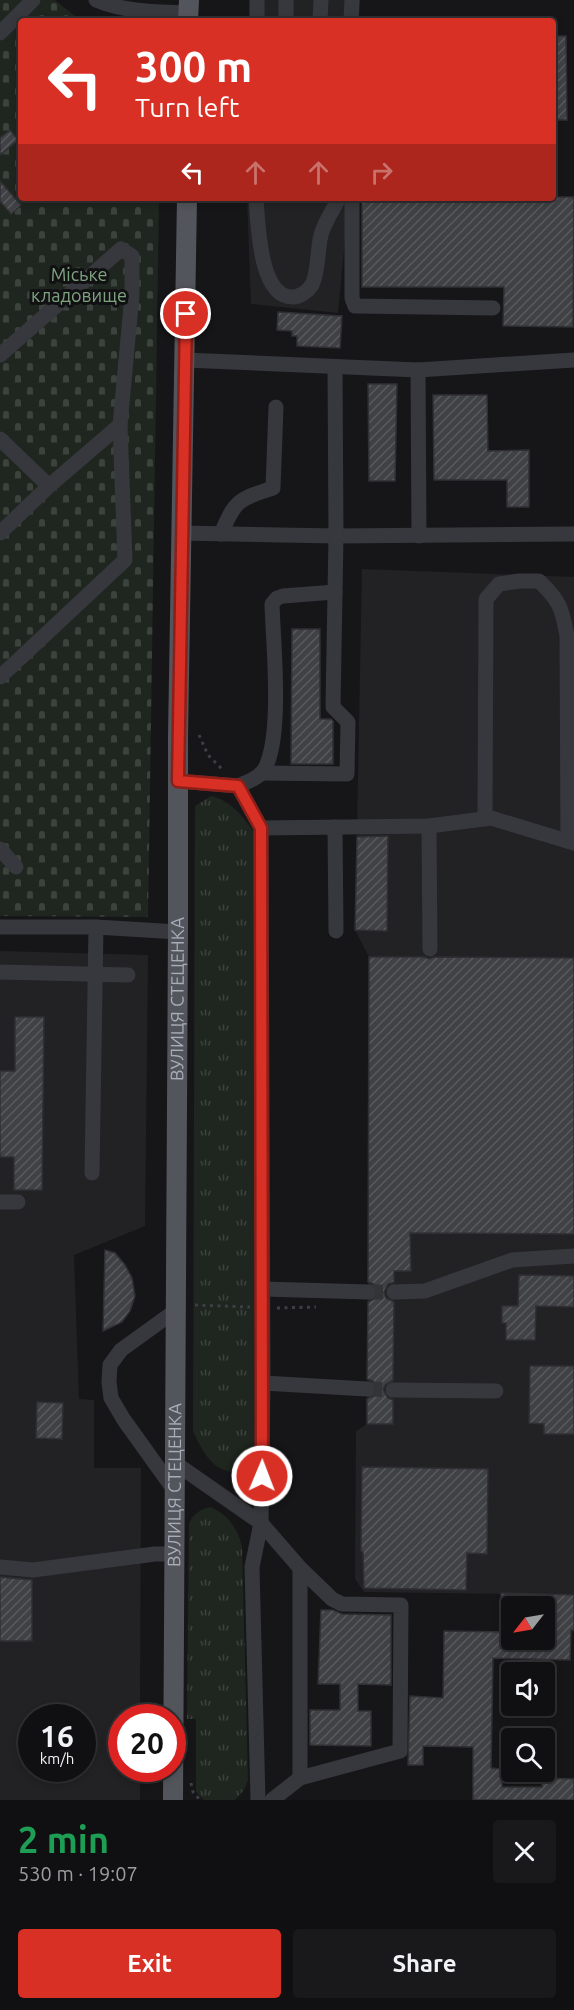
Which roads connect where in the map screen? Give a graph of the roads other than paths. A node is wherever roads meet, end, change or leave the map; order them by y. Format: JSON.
{"nodes":[{"id":1,"x":96,"y":0,"type":"edge"},
{"id":2,"x":257,"y":0,"type":"edge"},
{"id":3,"x":286,"y":0,"type":"edge"},
{"id":4,"x":321,"y":0,"type":"edge"},
{"id":5,"x":352,"y":0,"type":"edge"},
{"id":6,"x":27,"y":2,"type":"edge"},
{"id":7,"x":188,"y":11,"type":"edge"},
{"id":8,"x":257,"y":18,"type":"edge"},
{"id":9,"x":286,"y":18,"type":"edge"},
{"id":10,"x":320,"y":18,"type":"edge"},
{"id":11,"x":351,"y":18,"type":"edge"},
{"id":12,"x":0,"y":33,"type":"edge"},
{"id":13,"x":187,"y":201,"type":"edge"},
{"id":14,"x":256,"y":201,"type":"edge"},
{"id":15,"x":338,"y":201,"type":"edge"},
{"id":16,"x":352,"y":201,"type":"edge"},
{"id":17,"x":493,"y":308,"type":"dead end"},
{"id":18,"x":0,"y":356,"type":"edge"},
{"id":19,"x":185,"y":360,"type":"junction"},
{"id":20,"x":574,"y":360,"type":"edge"},
{"id":21,"x":335,"y":367,"type":"junction"},
{"id":22,"x":418,"y":370,"type":"junction"},
{"id":23,"x":276,"y":407,"type":"dead end"},
{"id":24,"x":120,"y":425,"type":"junction"},
{"id":25,"x":0,"y":439,"type":"edge"},
{"id":26,"x":49,"y":486,"type":"junction"},
{"id":27,"x":0,"y":533,"type":"edge"},
{"id":28,"x":181,"y":533,"type":"junction"},
{"id":29,"x":221,"y":534,"type":"junction"},
{"id":30,"x":574,"y":534,"type":"edge"},
{"id":31,"x":336,"y":536,"type":"junction"},
{"id":32,"x":419,"y":536,"type":"junction"},
{"id":33,"x":335,"y":592,"type":"junction"},
{"id":34,"x":0,"y":677,"type":"edge"},
{"id":35,"x":261,"y":773,"type":"junction"},
{"id":36,"x":178,"y":781,"type":"junction"},
{"id":37,"x":238,"y":786,"type":"junction"},
{"id":38,"x":485,"y":819,"type":"junction"},
{"id":39,"x":429,"y":826,"type":"junction"},
{"id":40,"x":335,"y":827,"type":"junction"},
{"id":41,"x":261,"y":828,"type":"junction"},
{"id":42,"x":571,"y":842,"type":"edge"},
{"id":43,"x":0,"y":849,"type":"edge"},
{"id":44,"x":16,"y":867,"type":"dead end"},
{"id":45,"x":0,"y":927,"type":"edge"},
{"id":46,"x":96,"y":927,"type":"junction"},
{"id":47,"x":336,"y":931,"type":"dead end"},
{"id":48,"x":178,"y":932,"type":"junction"},
{"id":49,"x":430,"y":950,"type":"dead end"},
{"id":50,"x":0,"y":972,"type":"edge"},
{"id":51,"x":94,"y":973,"type":"junction"},
{"id":52,"x":128,"y":975,"type":"dead end"},
{"id":53,"x":92,"y":1173,"type":"dead end"},
{"id":54,"x":0,"y":1202,"type":"edge"},
{"id":55,"x":18,"y":1202,"type":"dead end"},
{"id":56,"x":574,"y":1256,"type":"edge"},
{"id":57,"x":263,"y":1289,"type":"junction"},
{"id":58,"x":368,"y":1292,"type":"tunnel mouth"},
{"id":59,"x":394,"y":1292,"type":"tunnel mouth"},
{"id":60,"x":175,"y":1311,"type":"junction"},
{"id":61,"x":263,"y":1383,"type":"junction"},
{"id":62,"x":367,"y":1389,"type":"tunnel mouth"},
{"id":63,"x":393,"y":1390,"type":"tunnel mouth"},
{"id":64,"x":496,"y":1391,"type":"dead end"},
{"id":65,"x":175,"y":1463,"type":"junction"},
{"id":66,"x":175,"y":1491,"type":"junction"},
{"id":67,"x":261,"y":1522,"type":"junction"},
{"id":68,"x":174,"y":1554,"type":"junction"},
{"id":69,"x":0,"y":1567,"type":"edge"},
{"id":70,"x":300,"y":1568,"type":"junction"},
{"id":71,"x":300,"y":1778,"type":"junction"},
{"id":72,"x":173,"y":1800,"type":"edge"},
{"id":73,"x":258,"y":1800,"type":"edge"},
{"id":74,"x":272,"y":1800,"type":"edge"}],
"edges":[{"from":1,"to":7,"type":"street"},
{"from":2,"to":8,"type":"street"},
{"from":3,"to":9,"type":"street"},
{"from":4,"to":10,"type":"street"},
{"from":5,"to":11,"type":"street"},
{"from":6,"to":12,"type":"street"},
{"from":13,"to":19,"type":"main road","name":"ВУЛИЦЯ СТЕЦЕНКА"},
{"from":14,"to":15,"type":"street"},
{"from":16,"to":17,"type":"street"},
{"from":18,"to":24,"type":"street"},
{"from":19,"to":21,"type":"street"},
{"from":19,"to":28,"type":"main road","name":"ВУЛИЦЯ СТЕЦЕНКА"},
{"from":20,"to":22,"type":"street"},
{"from":21,"to":22,"type":"street"},
{"from":21,"to":31,"type":"street"},
{"from":22,"to":32,"type":"street"},
{"from":23,"to":29,"type":"street"},
{"from":24,"to":26,"type":"street"},
{"from":24,"to":34,"type":"street"},
{"from":25,"to":26,"type":"street"},
{"from":26,"to":27,"type":"street"},
{"from":28,"to":29,"type":"street"},
{"from":28,"to":36,"type":"main road","name":"ВУЛИЦЯ СТЕЦЕНКА"},
{"from":29,"to":31,"type":"street"},
{"from":30,"to":32,"type":"street"},
{"from":31,"to":32,"type":"street"},
{"from":31,"to":33,"type":"street"},
{"from":33,"to":35,"type":"street"},
{"from":33,"to":35,"type":"street"},
{"from":35,"to":37,"type":"street"},
{"from":36,"to":37,"type":"street"},
{"from":36,"to":48,"type":"main road","name":"ВУЛИЦЯ СТЕЦЕНКА"},
{"from":37,"to":41,"type":"street"},
{"from":38,"to":39,"type":"street"},
{"from":38,"to":42,"type":"street"},
{"from":38,"to":42,"type":"street"},
{"from":39,"to":40,"type":"street"},
{"from":39,"to":49,"type":"street"},
{"from":40,"to":41,"type":"street"},
{"from":40,"to":47,"type":"street"},
{"from":41,"to":57,"type":"street"},
{"from":43,"to":44,"type":"street"},
{"from":45,"to":46,"type":"street"},
{"from":46,"to":48,"type":"street"},
{"from":46,"to":51,"type":"street"},
{"from":48,"to":60,"type":"main road","name":"ВУЛИЦЯ СТЕЦЕНКА"},
{"from":50,"to":51,"type":"street"},
{"from":51,"to":52,"type":"street"},
{"from":51,"to":53,"type":"street"},
{"from":54,"to":55,"type":"street"},
{"from":56,"to":59,"type":"street"},
{"from":57,"to":58,"type":"street"},
{"from":57,"to":61,"type":"street"},
{"from":60,"to":65,"type":"main road","name":"ВУЛИЦЯ СТЕЦЕНКА"},
{"from":60,"to":66,"type":"street"},
{"from":61,"to":62,"type":"street"},
{"from":61,"to":67,"type":"street"},
{"from":63,"to":64,"type":"street"},
{"from":65,"to":66,"type":"main road","name":"ВУЛИЦЯ СТЕЦЕНКА"},
{"from":65,"to":67,"type":"street"},
{"from":66,"to":68,"type":"main road","name":"ВУЛИЦЯ СТЕЦЕНКА"},
{"from":67,"to":70,"type":"street"},
{"from":67,"to":73,"type":"street"},
{"from":68,"to":69,"type":"street"},
{"from":68,"to":72,"type":"main road","name":"ВУЛИЦЯ СТЕЦЕНКА"},
{"from":70,"to":71,"type":"street"},
{"from":70,"to":71,"type":"street"},
{"from":71,"to":74,"type":"street"}]}
